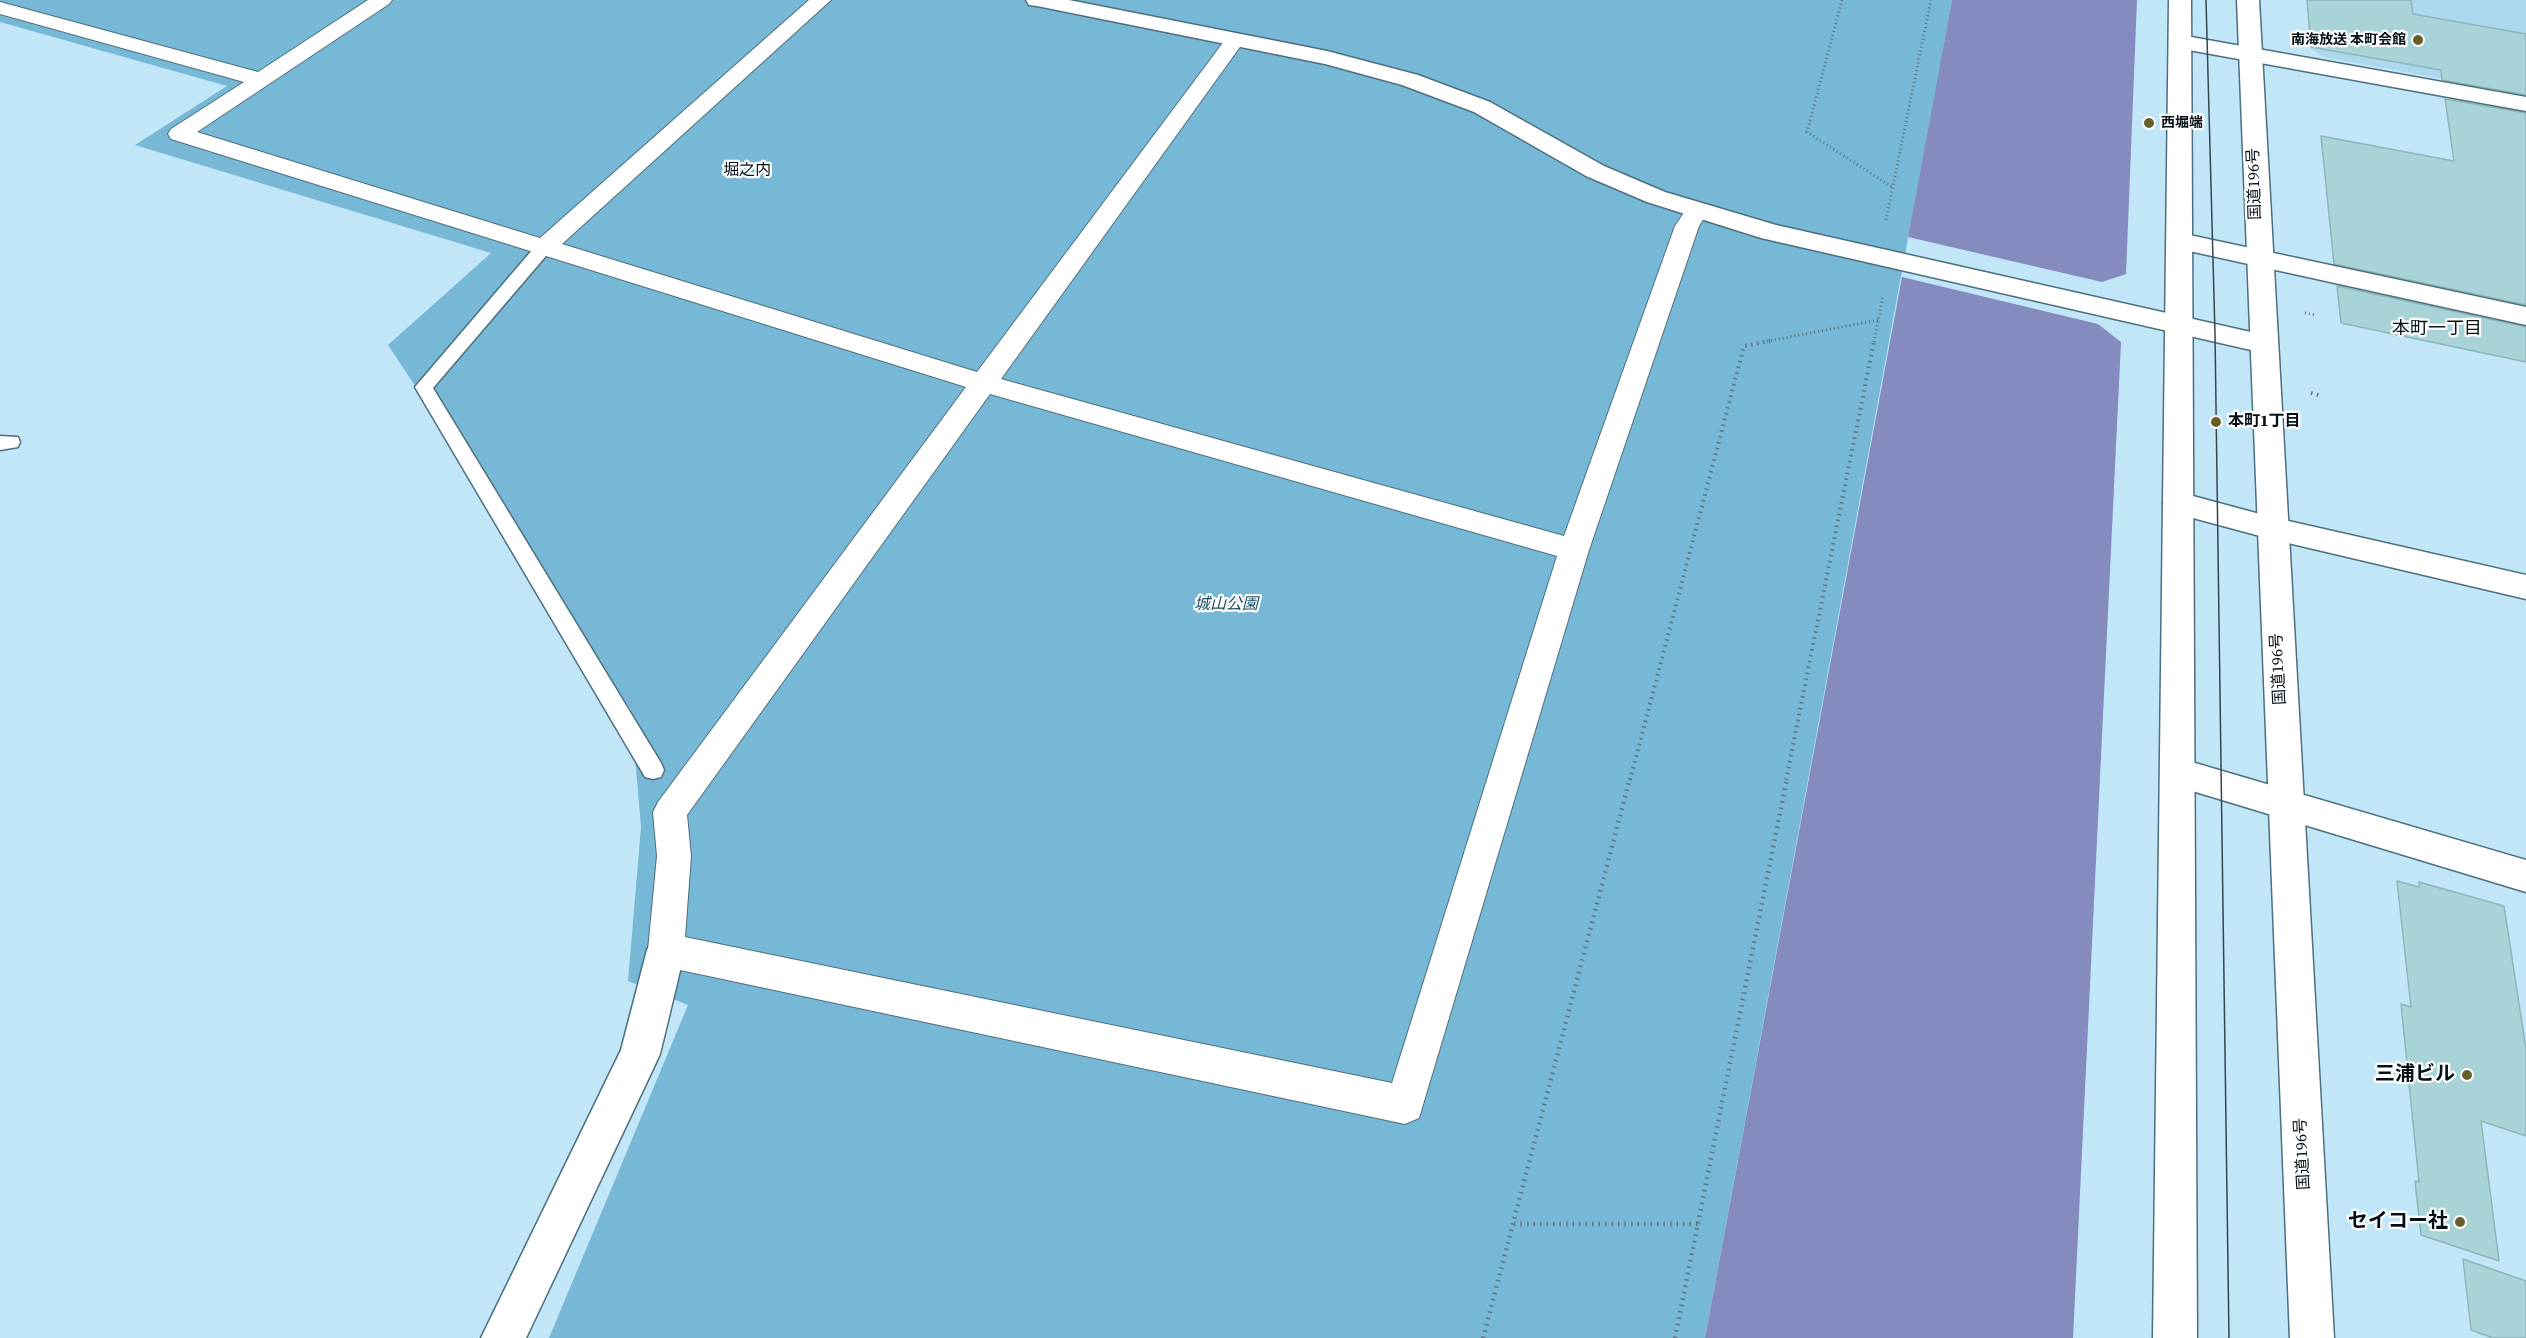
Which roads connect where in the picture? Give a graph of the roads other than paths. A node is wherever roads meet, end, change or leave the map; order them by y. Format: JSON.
{"nodes":[{"id":1,"x":382,"y":0,"type":"edge"},
{"id":2,"x":821,"y":0,"type":"edge"},
{"id":3,"x":1037,"y":0,"type":"edge"},
{"id":4,"x":1072,"y":0,"type":"edge"},
{"id":5,"x":2180,"y":0,"type":"edge"},
{"id":6,"x":2248,"y":0,"type":"edge"},
{"id":7,"x":0,"y":8,"type":"edge"},
{"id":8,"x":1117,"y":14,"type":"junction"},
{"id":9,"x":1235,"y":40,"type":"junction"},
{"id":10,"x":2180,"y":42,"type":"junction"},
{"id":11,"x":2250,"y":56,"type":"junction"},
{"id":12,"x":262,"y":80,"type":"junction"},
{"id":13,"x":2526,"y":104,"type":"edge"},
{"id":14,"x":1696,"y":210,"type":"junction"},
{"id":15,"x":2180,"y":242,"type":"junction"},
{"id":16,"x":545,"y":246,"type":"junction"},
{"id":17,"x":2259,"y":258,"type":"junction"},
{"id":18,"x":2526,"y":316,"type":"edge"},
{"id":19,"x":2180,"y":326,"type":"junction"},
{"id":20,"x":2264,"y":344,"type":"junction"},
{"id":21,"x":983,"y":383,"type":"junction"},
{"id":22,"x":2178,"y":503,"type":"junction"},
{"id":23,"x":2271,"y":528,"type":"junction"},
{"id":24,"x":1574,"y":550,"type":"junction"},
{"id":25,"x":2526,"y":587,"type":"edge"},
{"id":26,"x":653,"y":770,"type":"dead end"},
{"id":27,"x":2178,"y":773,"type":"junction"},
{"id":28,"x":2286,"y":803,"type":"junction"},
{"id":29,"x":2526,"y":876,"type":"edge"},
{"id":30,"x":666,"y":950,"type":"junction"},
{"id":31,"x":503,"y":1338,"type":"edge"},
{"id":32,"x":2175,"y":1338,"type":"edge"},
{"id":33,"x":2312,"y":1338,"type":"edge"}],
"edges":[{"from":1,"to":12,"type":"street"},
{"from":2,"to":16,"type":"street"},
{"from":3,"to":8,"type":"main road"},
{"from":4,"to":8,"type":"main road"},
{"from":5,"to":10,"type":"main road"},
{"from":6,"to":11,"type":"main road","name":"国道196号"},
{"from":7,"to":12,"type":"street"},
{"from":8,"to":9,"type":"main road"},
{"from":9,"to":14,"type":"main road"},
{"from":9,"to":21,"type":"street"},
{"from":10,"to":11,"type":"main road"},
{"from":10,"to":15,"type":"main road"},
{"from":11,"to":13,"type":"main road"},
{"from":11,"to":17,"type":"main road","name":"国道196号"},
{"from":12,"to":16,"type":"street"},
{"from":14,"to":19,"type":"main road"},
{"from":14,"to":24,"type":"street"},
{"from":15,"to":17,"type":"main road"},
{"from":15,"to":19,"type":"main road"},
{"from":16,"to":21,"type":"street"},
{"from":16,"to":26,"type":"lane"},
{"from":17,"to":18,"type":"main road"},
{"from":17,"to":20,"type":"main road","name":"国道196号"},
{"from":19,"to":20,"type":"main road"},
{"from":19,"to":22,"type":"main road"},
{"from":20,"to":23,"type":"main road","name":"国道196号"},
{"from":21,"to":24,"type":"street"},
{"from":21,"to":30,"type":"street"},
{"from":22,"to":23,"type":"main road"},
{"from":22,"to":27,"type":"main road"},
{"from":23,"to":25,"type":"main road"},
{"from":23,"to":28,"type":"main road","name":"国道196号"},
{"from":24,"to":30,"type":"street"},
{"from":27,"to":28,"type":"main road"},
{"from":27,"to":32,"type":"main road"},
{"from":28,"to":29,"type":"main road"},
{"from":28,"to":33,"type":"main road","name":"国道196号"},
{"from":30,"to":31,"type":"main road"}]}
